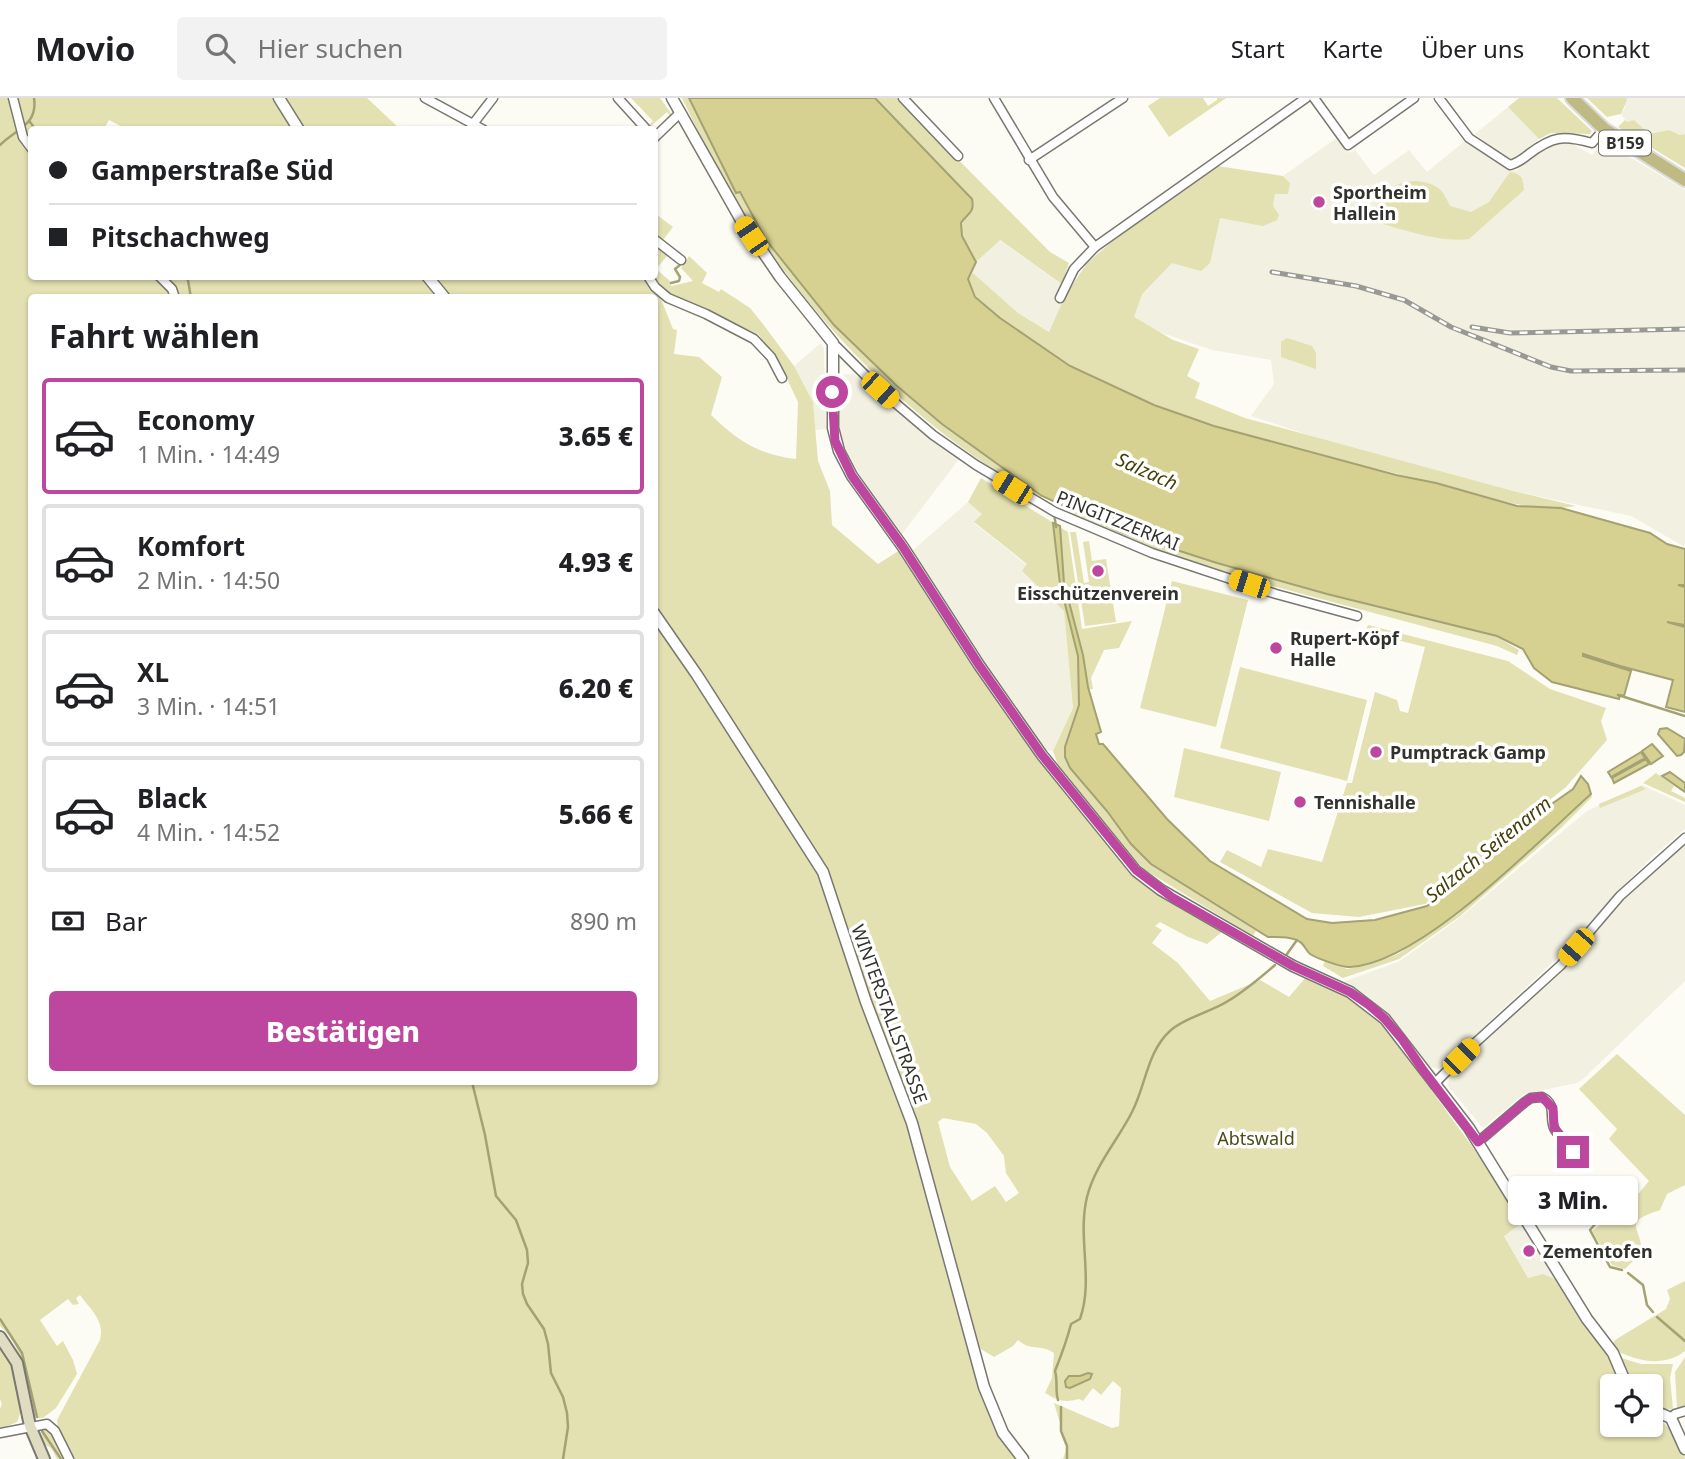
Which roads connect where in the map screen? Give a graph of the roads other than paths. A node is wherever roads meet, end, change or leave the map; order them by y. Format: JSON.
{"nodes":[{"id":1,"x":13,"y":98,"type":"edge"},
{"id":2,"x":279,"y":98,"type":"edge"},
{"id":3,"x":425,"y":98,"type":"edge"},
{"id":4,"x":493,"y":98,"type":"edge"},
{"id":5,"x":618,"y":98,"type":"edge"},
{"id":6,"x":672,"y":98,"type":"edge"},
{"id":7,"x":903,"y":98,"type":"edge"},
{"id":8,"x":994,"y":98,"type":"edge"},
{"id":9,"x":1123,"y":98,"type":"edge"},
{"id":10,"x":1306,"y":98,"type":"edge"},
{"id":11,"x":1314,"y":98,"type":"edge"},
{"id":12,"x":1414,"y":98,"type":"edge"},
{"id":13,"x":1439,"y":98,"type":"edge"},
{"id":14,"x":1572,"y":98,"type":"edge"},
{"id":15,"x":680,"y":113,"type":"junction"},
{"id":16,"x":473,"y":124,"type":"junction"},
{"id":17,"x":296,"y":126,"type":"edge"},
{"id":18,"x":477,"y":126,"type":"edge"},
{"id":19,"x":643,"y":126,"type":"edge"},
{"id":20,"x":1604,"y":129,"type":"junction"},
{"id":21,"x":658,"y":134,"type":"edge"},
{"id":22,"x":28,"y":144,"type":"edge"},
{"id":23,"x":958,"y":156,"type":"dead end"},
{"id":24,"x":1029,"y":160,"type":"junction"},
{"id":25,"x":1685,"y":180,"type":"edge"},
{"id":26,"x":658,"y":242,"type":"edge"},
{"id":27,"x":1095,"y":247,"type":"junction"},
{"id":28,"x":681,"y":260,"type":"dead end"},
{"id":29,"x":163,"y":280,"type":"edge"},
{"id":30,"x":430,"y":280,"type":"edge"},
{"id":31,"x":651,"y":280,"type":"edge"},
{"id":32,"x":174,"y":294,"type":"edge"},
{"id":33,"x":442,"y":294,"type":"edge"},
{"id":34,"x":1060,"y":298,"type":"dead end"},
{"id":35,"x":833,"y":342,"type":"junction"},
{"id":36,"x":782,"y":378,"type":"dead end"},
{"id":37,"x":1357,"y":616,"type":"dead end"},
{"id":38,"x":658,"y":619,"type":"edge"},
{"id":39,"x":1685,"y":838,"type":"edge"},
{"id":40,"x":1434,"y":1084,"type":"junction"},
{"id":41,"x":1478,"y":1142,"type":"junction"},
{"id":42,"x":1573,"y":1152,"type":"dead end"},
{"id":43,"x":0,"y":1337,"type":"edge"},
{"id":44,"x":1622,"y":1374,"type":"edge"},
{"id":45,"x":1685,"y":1410,"type":"edge"},
{"id":46,"x":1663,"y":1415,"type":"edge"},
{"id":47,"x":1671,"y":1418,"type":"junction"},
{"id":48,"x":30,"y":1426,"type":"junction"},
{"id":49,"x":0,"y":1433,"type":"edge"},
{"id":50,"x":1685,"y":1449,"type":"edge"},
{"id":51,"x":44,"y":1459,"type":"edge"},
{"id":52,"x":69,"y":1459,"type":"edge"},
{"id":53,"x":1023,"y":1459,"type":"edge"}],
"edges":[{"from":1,"to":22,"type":"street"},
{"from":2,"to":17,"type":"street"},
{"from":3,"to":16,"type":"street"},
{"from":4,"to":16,"type":"street"},
{"from":5,"to":19,"type":"street"},
{"from":6,"to":15,"type":"street","name":"PINGITZZERKAI"},
{"from":7,"to":23,"type":"street"},
{"from":8,"to":24,"type":"street"},
{"from":9,"to":24,"type":"street"},
{"from":10,"to":27,"type":"street"},
{"from":11,"to":12,"type":"street"},
{"from":13,"to":20,"type":"street"},
{"from":14,"to":20,"type":"main road","number":"B159"},
{"from":15,"to":21,"type":"street"},
{"from":15,"to":35,"type":"street","name":"PINGITZZERKAI"},
{"from":16,"to":18,"type":"street"},
{"from":20,"to":25,"type":"main road","number":"B159"},
{"from":24,"to":27,"type":"street"},
{"from":26,"to":28,"type":"street"},
{"from":27,"to":34,"type":"street"},
{"from":29,"to":32,"type":"street"},
{"from":30,"to":33,"type":"street"},
{"from":31,"to":36,"type":"street"},
{"from":35,"to":37,"type":"street","name":"PINGITZZERKAI"},
{"from":35,"to":40,"type":"street"},
{"from":38,"to":53,"type":"street","name":"WINTERSTALLSTRASSE"},
{"from":39,"to":40,"type":"street"},
{"from":40,"to":41,"type":"street"},
{"from":41,"to":42,"type":"street"},
{"from":41,"to":44,"type":"street"},
{"from":43,"to":48,"type":"main road"},
{"from":45,"to":47,"type":"street"},
{"from":46,"to":47,"type":"street"},
{"from":47,"to":50,"type":"street"},
{"from":48,"to":49,"type":"street"},
{"from":48,"to":51,"type":"main road"},
{"from":48,"to":52,"type":"street"}]}
